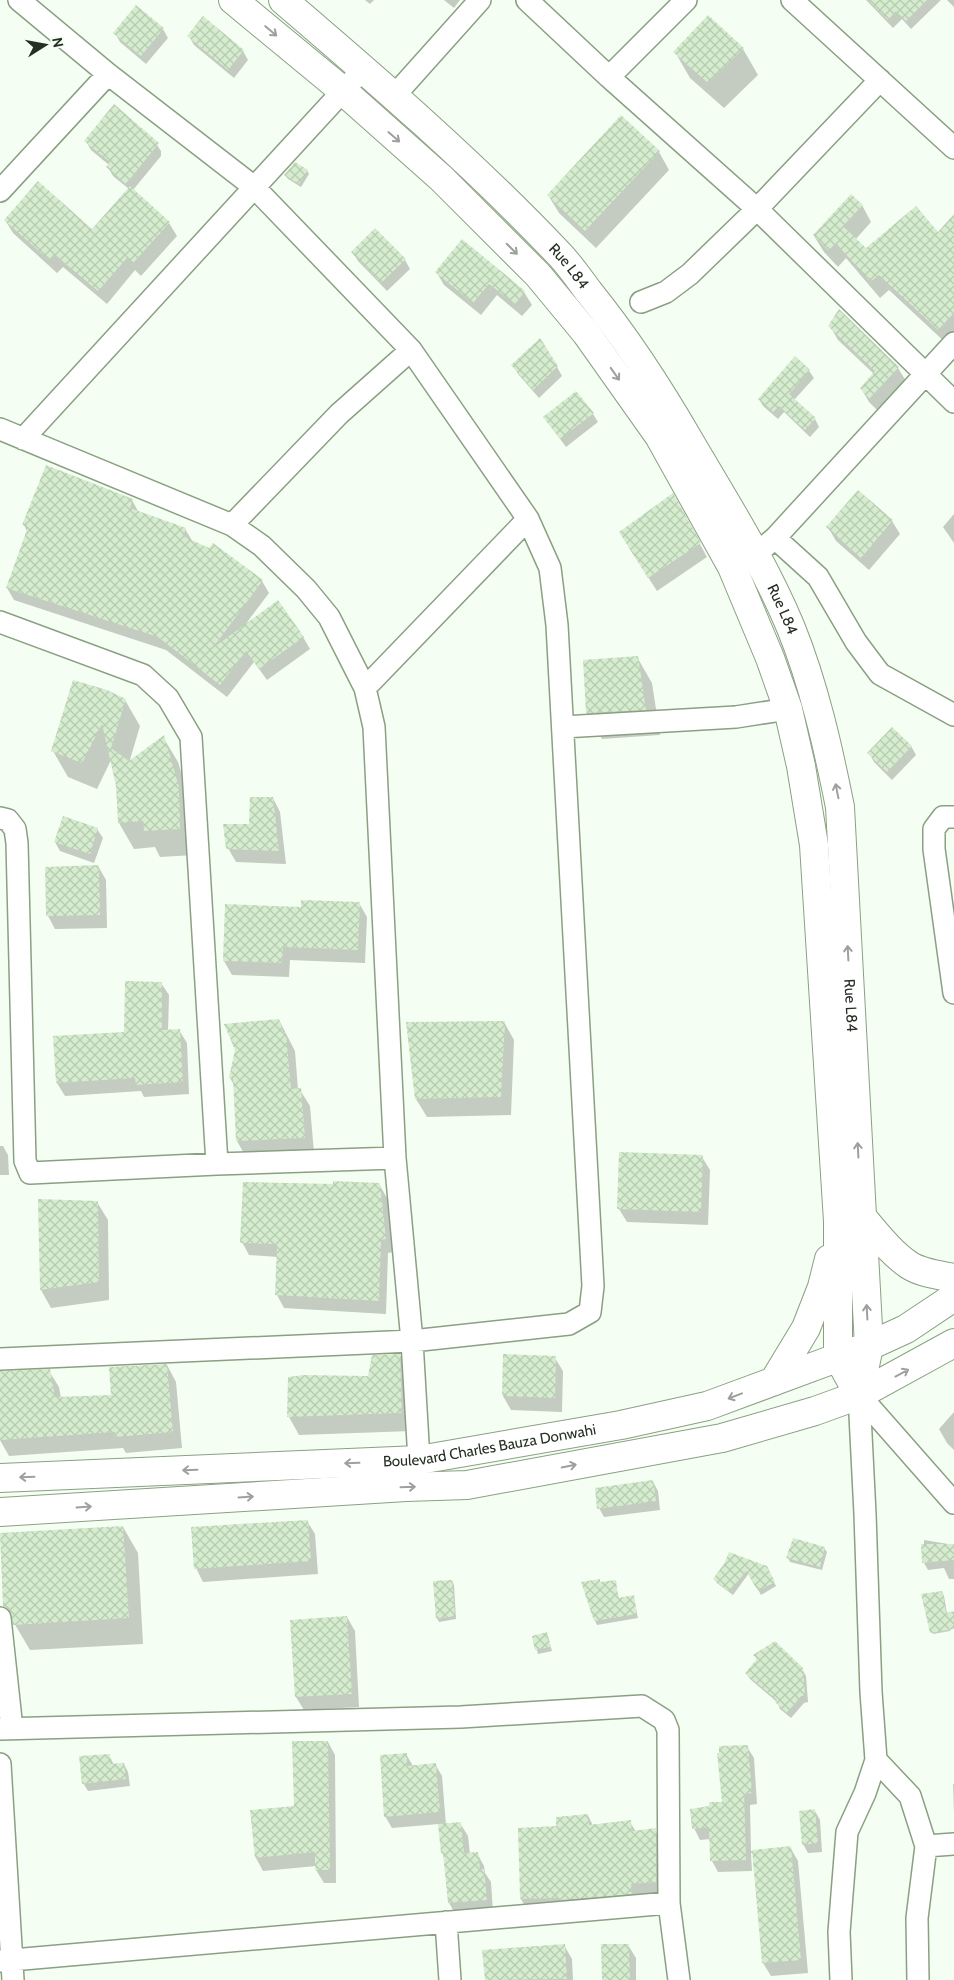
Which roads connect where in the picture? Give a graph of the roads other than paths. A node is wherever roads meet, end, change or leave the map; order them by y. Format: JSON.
{"nodes":[{"id":1,"x":20,"y":0,"type":"edge"},
{"id":2,"x":233,"y":0,"type":"edge"},
{"id":3,"x":283,"y":0,"type":"edge"},
{"id":4,"x":480,"y":0,"type":"edge"},
{"id":5,"x":527,"y":0,"type":"edge"},
{"id":6,"x":686,"y":0,"type":"edge"},
{"id":7,"x":792,"y":0,"type":"edge"},
{"id":8,"x":364,"y":68,"type":"junction"},
{"id":9,"x":108,"y":74,"type":"junction"},
{"id":10,"x":609,"y":77,"type":"junction"},
{"id":11,"x":880,"y":80,"type":"junction"},
{"id":12,"x":342,"y":90,"type":"junction"},
{"id":13,"x":394,"y":95,"type":"junction"},
{"id":14,"x":954,"y":148,"type":"edge"},
{"id":15,"x":254,"y":187,"type":"junction"},
{"id":16,"x":0,"y":191,"type":"edge"},
{"id":17,"x":757,"y":209,"type":"junction"},
{"id":18,"x":640,"y":302,"type":"dead end"},
{"id":19,"x":954,"y":343,"type":"edge"},
{"id":20,"x":411,"y":350,"type":"junction"},
{"id":21,"x":925,"y":375,"type":"junction"},
{"id":22,"x":954,"y":402,"type":"edge"},
{"id":23,"x":0,"y":429,"type":"edge"},
{"id":24,"x":24,"y":439,"type":"junction"},
{"id":25,"x":528,"y":519,"type":"junction"},
{"id":26,"x":232,"y":525,"type":"junction"},
{"id":27,"x":766,"y":546,"type":"junction"},
{"id":28,"x":0,"y":622,"type":"edge"},
{"id":29,"x":365,"y":688,"type":"junction"},
{"id":30,"x":788,"y":709,"type":"junction"},
{"id":31,"x":954,"y":715,"type":"edge"},
{"id":32,"x":563,"y":727,"type":"junction"},
{"id":33,"x":954,"y":817,"type":"edge"},
{"id":34,"x":0,"y":818,"type":"edge"},
{"id":35,"x":954,"y":992,"type":"edge"},
{"id":36,"x":395,"y":1158,"type":"junction"},
{"id":37,"x":217,"y":1164,"type":"junction"},
{"id":38,"x":850,"y":1219,"type":"junction"},
{"id":39,"x":954,"y":1278,"type":"edge"},
{"id":40,"x":954,"y":1297,"type":"edge"},
{"id":41,"x":412,"y":1341,"type":"junction"},
{"id":42,"x":954,"y":1343,"type":"edge"},
{"id":43,"x":869,"y":1346,"type":"junction"},
{"id":44,"x":838,"y":1357,"type":"junction"},
{"id":45,"x":0,"y":1359,"type":"edge"},
{"id":46,"x":774,"y":1381,"type":"junction"},
{"id":47,"x":858,"y":1395,"type":"junction"},
{"id":48,"x":419,"y":1460,"type":"junction"},
{"id":49,"x":0,"y":1478,"type":"edge"},
{"id":50,"x":954,"y":1503,"type":"edge"},
{"id":51,"x":0,"y":1512,"type":"edge"},
{"id":52,"x":0,"y":1618,"type":"edge"},
{"id":53,"x":6,"y":1729,"type":"edge"},
{"id":54,"x":876,"y":1760,"type":"junction"},
{"id":55,"x":0,"y":1764,"type":"edge"},
{"id":56,"x":954,"y":1844,"type":"edge"},
{"id":57,"x":926,"y":1846,"type":"junction"},
{"id":58,"x":669,"y":1903,"type":"junction"},
{"id":59,"x":446,"y":1922,"type":"junction"},
{"id":60,"x":9,"y":1967,"type":"edge"},
{"id":61,"x":450,"y":1980,"type":"edge"},
{"id":62,"x":679,"y":1980,"type":"edge"},
{"id":63,"x":841,"y":1980,"type":"edge"},
{"id":64,"x":918,"y":1980,"type":"edge"}],
"edges":[{"from":1,"to":9,"type":"street"},
{"from":2,"to":12,"type":"main road","one_way":true},
{"from":3,"to":8,"type":"main road","name":"Rue L84"},
{"from":4,"to":13,"type":"street"},
{"from":5,"to":10,"type":"street"},
{"from":6,"to":10,"type":"street"},
{"from":7,"to":11,"type":"street"},
{"from":8,"to":12,"type":"street"},
{"from":8,"to":13,"type":"main road","name":"Rue L84"},
{"from":9,"to":15,"type":"street"},
{"from":9,"to":16,"type":"street"},
{"from":10,"to":17,"type":"street"},
{"from":11,"to":14,"type":"street"},
{"from":11,"to":17,"type":"street"},
{"from":12,"to":15,"type":"street"},
{"from":12,"to":30,"type":"main road","one_way":true},
{"from":13,"to":27,"type":"main road","name":"Rue L84"},
{"from":15,"to":20,"type":"street"},
{"from":15,"to":24,"type":"street"},
{"from":17,"to":18,"type":"street"},
{"from":17,"to":21,"type":"street"},
{"from":19,"to":21,"type":"street"},
{"from":20,"to":25,"type":"street"},
{"from":20,"to":26,"type":"street"},
{"from":21,"to":22,"type":"street"},
{"from":21,"to":27,"type":"street"},
{"from":23,"to":24,"type":"street"},
{"from":24,"to":26,"type":"street"},
{"from":25,"to":29,"type":"street"},
{"from":25,"to":32,"type":"street"},
{"from":26,"to":29,"type":"street"},
{"from":27,"to":31,"type":"street"},
{"from":38,"to":27,"type":"main road","name":"Rue L84","one_way":true},
{"from":28,"to":37,"type":"street"},
{"from":29,"to":36,"type":"street"},
{"from":30,"to":32,"type":"street"},
{"from":30,"to":38,"type":"main road"},
{"from":32,"to":41,"type":"street"},
{"from":33,"to":35,"type":"street"},
{"from":34,"to":37,"type":"street"},
{"from":36,"to":37,"type":"street"},
{"from":36,"to":41,"type":"street"},
{"from":38,"to":39,"type":"main road"},
{"from":43,"to":38,"type":"main road","name":"Rue L84","one_way":true},
{"from":38,"to":44,"type":"main road"},
{"from":38,"to":46,"type":"main road"},
{"from":40,"to":43,"type":"main road","name":"Boulevard Charles Bauza Donwahi"},
{"from":41,"to":45,"type":"street"},
{"from":41,"to":48,"type":"street"},
{"from":47,"to":42,"type":"main road","name":"Boulevard Charles Bauza Donwahi","one_way":true},
{"from":43,"to":44,"type":"main road","name":"Boulevard Charles Bauza Donwahi"},
{"from":43,"to":47,"type":"main road","name":"Rue L84"},
{"from":44,"to":46,"type":"main road","name":"Boulevard Charles Bauza Donwahi"},
{"from":44,"to":47,"type":"main road"},
{"from":46,"to":48,"type":"main road","name":"Boulevard Charles Bauza Donwahi","one_way":true},
{"from":47,"to":50,"type":"street"},
{"from":51,"to":47,"type":"main road","name":"Boulevard Charles Bauza Donwahi","one_way":true},
{"from":47,"to":54,"type":"street"},
{"from":48,"to":49,"type":"main road","name":"Boulevard Charles Bauza Donwahi","one_way":true},
{"from":52,"to":53,"type":"street"},
{"from":53,"to":58,"type":"street"},
{"from":54,"to":57,"type":"street"},
{"from":54,"to":63,"type":"street"},
{"from":55,"to":60,"type":"street"},
{"from":56,"to":57,"type":"street"},
{"from":57,"to":64,"type":"street"},
{"from":58,"to":59,"type":"street"},
{"from":58,"to":62,"type":"street"},
{"from":59,"to":60,"type":"street"},
{"from":59,"to":61,"type":"street"}]}
